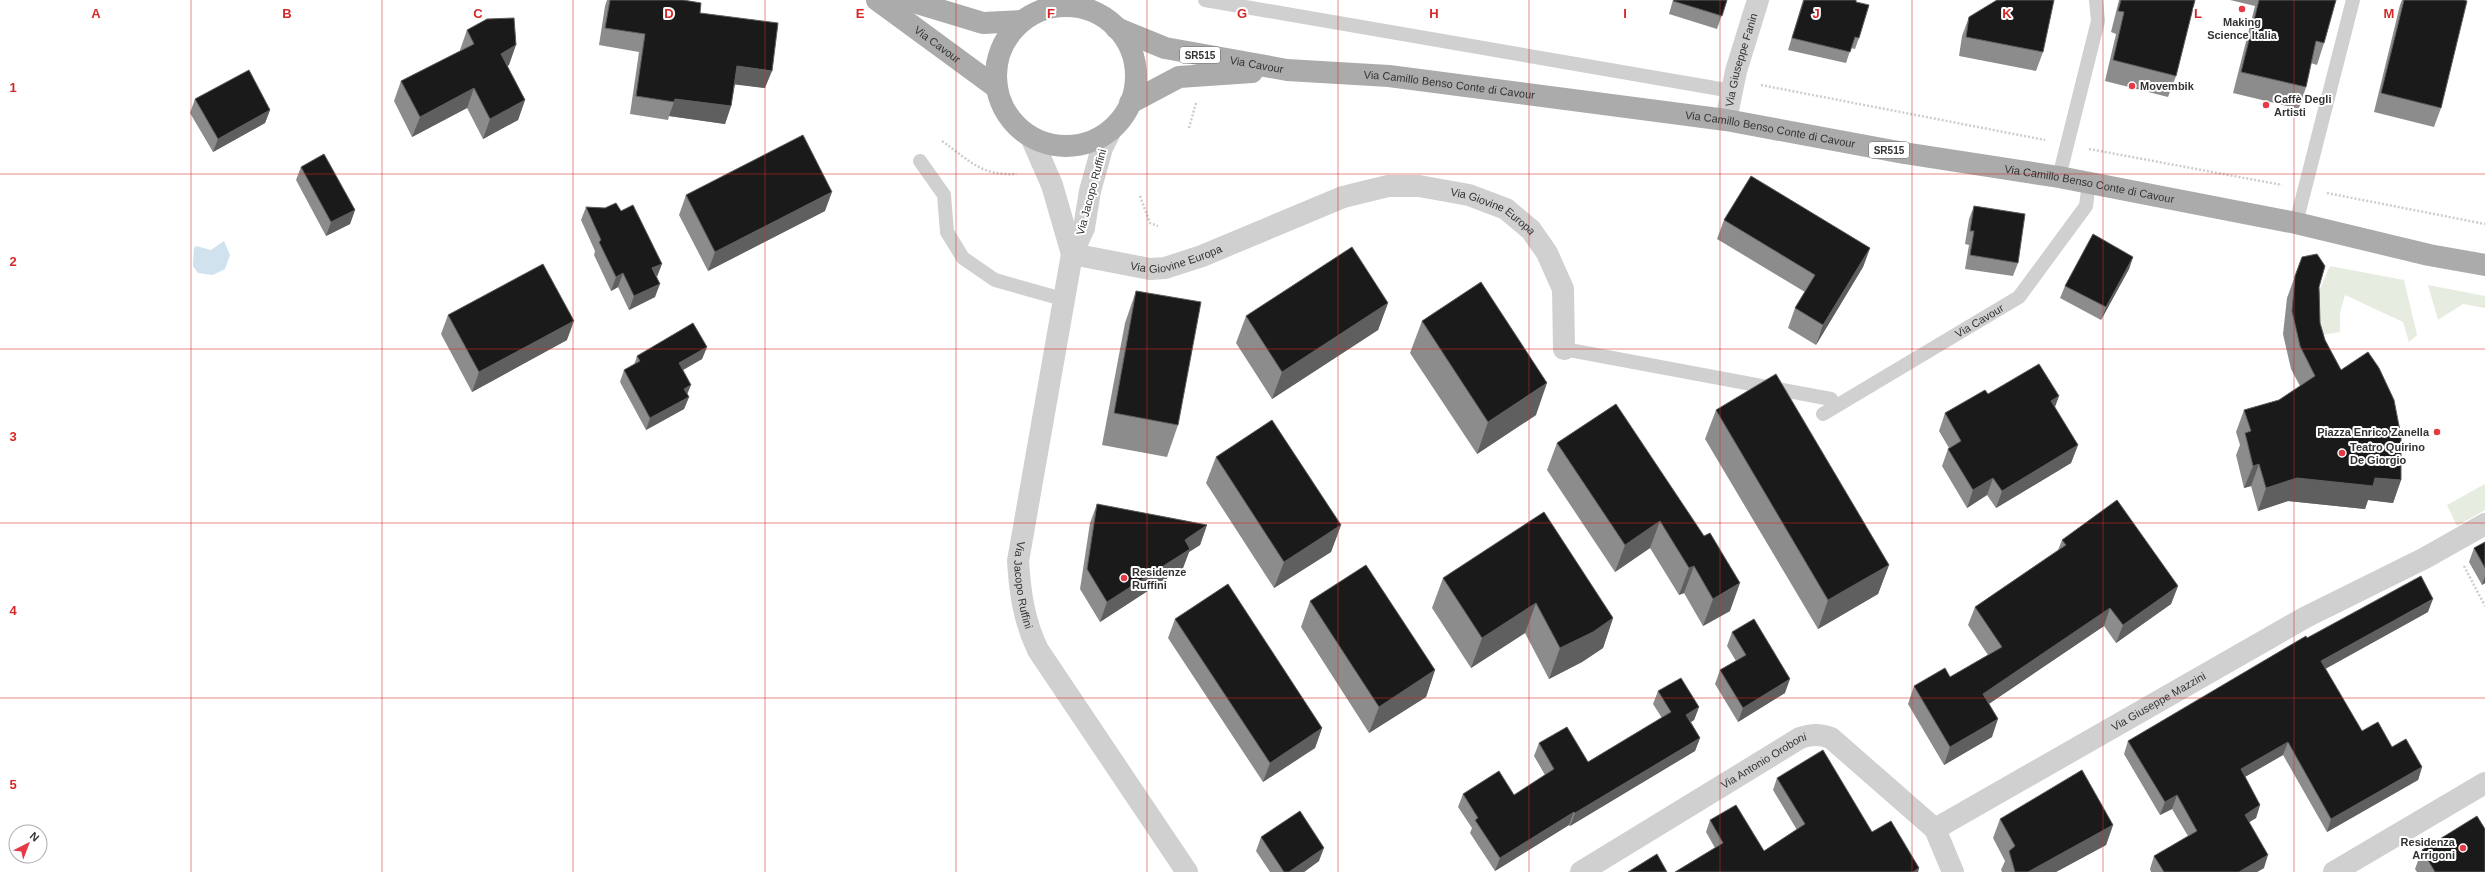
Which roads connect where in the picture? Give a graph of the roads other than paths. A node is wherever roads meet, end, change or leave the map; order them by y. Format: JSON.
{"nodes":[{"id":1,"x":877,"y":0,"type":"edge"},
{"id":2,"x":907,"y":0,"type":"edge"},
{"id":3,"x":1205,"y":0,"type":"edge"},
{"id":4,"x":1758,"y":0,"type":"edge"},
{"id":5,"x":2096,"y":0,"type":"edge"},
{"id":6,"x":2353,"y":0,"type":"edge"},
{"id":7,"x":1022,"y":21,"type":"junction"},
{"id":8,"x":1116,"y":28,"type":"junction"},
{"id":9,"x":1287,"y":70,"type":"junction"},
{"id":10,"x":1733,"y":86,"type":"junction"},
{"id":11,"x":997,"y":88,"type":"junction"},
{"id":12,"x":1130,"y":104,"type":"junction"},
{"id":13,"x":1726,"y":120,"type":"junction"},
{"id":14,"x":1111,"y":130,"type":"junction"},
{"id":15,"x":1031,"y":137,"type":"junction"},
{"id":16,"x":920,"y":162,"type":"dead end"},
{"id":17,"x":2059,"y":177,"type":"junction"},
{"id":18,"x":2089,"y":183,"type":"junction"},
{"id":19,"x":2296,"y":223,"type":"junction"},
{"id":20,"x":1072,"y":254,"type":"junction"},
{"id":21,"x":2485,"y":265,"type":"edge"},
{"id":22,"x":1066,"y":300,"type":"junction"},
{"id":23,"x":1564,"y":349,"type":"joint"},
{"id":24,"x":1830,"y":398,"type":"dead end"},
{"id":25,"x":1823,"y":414,"type":"dead end"},
{"id":26,"x":2485,"y":524,"type":"edge"},
{"id":27,"x":2485,"y":783,"type":"edge"},
{"id":28,"x":1935,"y":829,"type":"junction"},
{"id":29,"x":1187,"y":872,"type":"edge"},
{"id":30,"x":1581,"y":872,"type":"edge"},
{"id":31,"x":1953,"y":872,"type":"edge"},
{"id":32,"x":2334,"y":872,"type":"edge"}],
"edges":[{"from":1,"to":11,"type":"main road","name":"Via Cavour"},
{"from":2,"to":7,"type":"main road"},
{"from":3,"to":10,"type":"lane"},
{"from":4,"to":10,"type":"street","name":"Via Giuseppe Fanin"},
{"from":5,"to":17,"type":"lane"},
{"from":6,"to":19,"type":"lane"},
{"from":7,"to":8,"type":"main road"},
{"from":7,"to":11,"type":"main road"},
{"from":8,"to":9,"type":"main road","name":"Via Cavour","number":"SR515"},
{"from":8,"to":12,"type":"main road"},
{"from":9,"to":12,"type":"main road","name":"Via Cavour","number":"SR515"},
{"from":9,"to":13,"type":"main road","name":"Via Camillo Benso Conte di Cavour","number":"SR515"},
{"from":10,"to":13,"type":"street","name":"Via Giuseppe Fanin"},
{"from":11,"to":15,"type":"main road"},
{"from":12,"to":14,"type":"main road"},
{"from":13,"to":17,"type":"main road","name":"Via Camillo Benso Conte di Cavour","number":"SR515"},
{"from":14,"to":15,"type":"main road"},
{"from":14,"to":20,"type":"street","name":"Via Jacopo Ruffini"},
{"from":15,"to":20,"type":"street","name":"Via Jacopo Ruffini"},
{"from":16,"to":22,"type":"lane"},
{"from":17,"to":18,"type":"main road","name":"Via Camillo Benso Conte di Cavour","number":"SR515"},
{"from":18,"to":19,"type":"main road","name":"Via Camillo Benso Conte di Cavour","number":"SR515"},
{"from":18,"to":25,"type":"lane","name":"Via Cavour"},
{"from":19,"to":21,"type":"main road","name":"Via Camillo Benso Conte di Cavour","number":"SR515"},
{"from":20,"to":22,"type":"street","name":"Via Jacopo Ruffini"},
{"from":20,"to":23,"type":"street","name":"Via Giovine Europa"},
{"from":22,"to":29,"type":"street","name":"Via Jacopo Ruffini"},
{"from":23,"to":24,"type":"lane","name":"Via Giovine Europa"},
{"from":26,"to":28,"type":"street","name":"Via Giuseppe Mazzini"},
{"from":27,"to":32,"type":"street"},
{"from":28,"to":30,"type":"street","name":"Via Antonio Oroboni"},
{"from":28,"to":31,"type":"street"}]}
